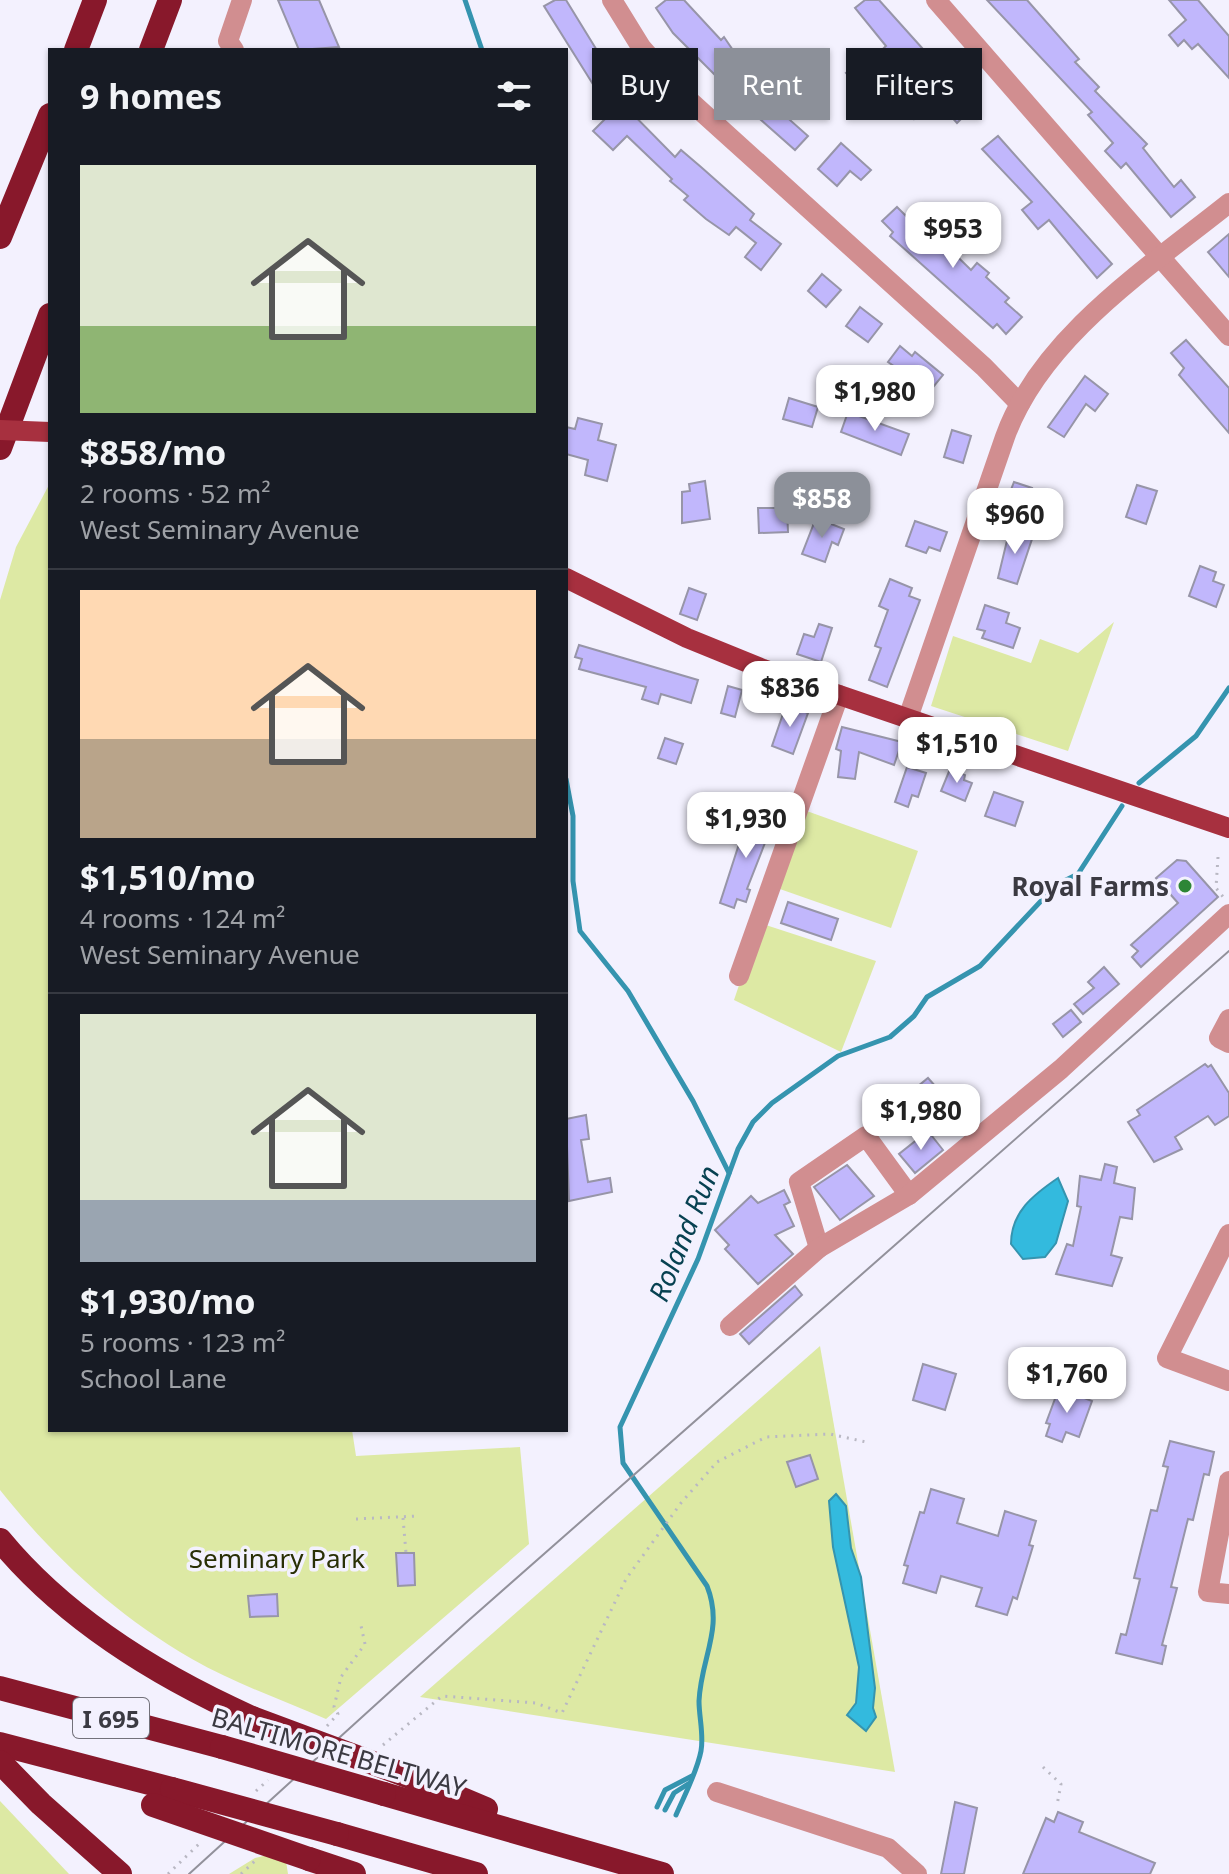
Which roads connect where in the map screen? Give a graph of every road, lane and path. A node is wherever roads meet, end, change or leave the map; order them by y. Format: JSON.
{"nodes":[{"id":1,"x":95,"y":0,"type":"edge"},
{"id":2,"x":170,"y":0,"type":"edge"},
{"id":3,"x":242,"y":0,"type":"edge"},
{"id":4,"x":612,"y":0,"type":"edge"},
{"id":5,"x":936,"y":0,"type":"edge"},
{"id":6,"x":77,"y":48,"type":"edge"},
{"id":7,"x":152,"y":48,"type":"edge"},
{"id":8,"x":233,"y":48,"type":"edge"},
{"id":9,"x":48,"y":120,"type":"edge"},
{"id":10,"x":1229,"y":203,"type":"edge"},
{"id":11,"x":0,"y":237,"type":"edge"},
{"id":12,"x":1160,"y":258,"type":"junction"},
{"id":13,"x":48,"y":320,"type":"edge"},
{"id":14,"x":1229,"y":336,"type":"edge"},
{"id":15,"x":1020,"y":404,"type":"junction"},
{"id":16,"x":0,"y":430,"type":"edge"},
{"id":17,"x":48,"y":432,"type":"edge"},
{"id":18,"x":0,"y":448,"type":"edge"},
{"id":19,"x":568,"y":579,"type":"edge"},
{"id":20,"x":839,"y":695,"type":"junction"},
{"id":21,"x":908,"y":718,"type":"junction"},
{"id":22,"x":1229,"y":828,"type":"edge"},
{"id":23,"x":1218,"y":857,"type":"dead end"},
{"id":24,"x":1226,"y":906,"type":"edge"},
{"id":25,"x":739,"y":976,"type":"dead end"},
{"id":26,"x":1229,"y":1019,"type":"edge"},
{"id":27,"x":1229,"y":1043,"type":"edge"},
{"id":28,"x":909,"y":1195,"type":"junction"},
{"id":29,"x":1229,"y":1234,"type":"edge"},
{"id":30,"x":819,"y":1248,"type":"junction"},
{"id":31,"x":730,"y":1326,"type":"dead end"},
{"id":32,"x":1229,"y":1381,"type":"edge"},
{"id":33,"x":866,"y":1442,"type":"dead end"},
{"id":34,"x":1229,"y":1481,"type":"edge"},
{"id":35,"x":417,"y":1516,"type":"dead end"},
{"id":36,"x":403,"y":1518,"type":"junction"},
{"id":37,"x":356,"y":1519,"type":"dead end"},
{"id":38,"x":0,"y":1540,"type":"edge"},
{"id":39,"x":406,"y":1553,"type":"dead end"},
{"id":40,"x":1229,"y":1594,"type":"edge"},
{"id":41,"x":360,"y":1621,"type":"dead end"},
{"id":42,"x":0,"y":1688,"type":"edge"},
{"id":43,"x":334,"y":1707,"type":"dead end"},
{"id":44,"x":0,"y":1744,"type":"edge"},
{"id":45,"x":376,"y":1752,"type":"dead end"},
{"id":46,"x":55,"y":1759,"type":"junction"},
{"id":47,"x":0,"y":1762,"type":"edge"},
{"id":48,"x":1043,"y":1767,"type":"dead end"},
{"id":49,"x":717,"y":1792,"type":"dead end"},
{"id":50,"x":1057,"y":1805,"type":"dead end"},
{"id":51,"x":576,"y":1847,"type":"junction"},
{"id":52,"x":263,"y":1854,"type":"dead end"},
{"id":53,"x":120,"y":1874,"type":"edge"},
{"id":54,"x":241,"y":1874,"type":"edge"},
{"id":55,"x":354,"y":1874,"type":"edge"},
{"id":56,"x":476,"y":1874,"type":"edge"},
{"id":57,"x":662,"y":1874,"type":"edge"},
{"id":58,"x":917,"y":1874,"type":"edge"}],
"edges":[{"from":1,"to":6,"type":"highway"},
{"from":2,"to":7,"type":"highway"},
{"from":3,"to":8,"type":"street"},
{"from":4,"to":15,"type":"street"},
{"from":5,"to":12,"type":"street"},
{"from":9,"to":11,"type":"highway"},
{"from":10,"to":12,"type":"street"},
{"from":12,"to":14,"type":"street"},
{"from":12,"to":15,"type":"street"},
{"from":13,"to":18,"type":"highway"},
{"from":15,"to":21,"type":"street"},
{"from":16,"to":17,"type":"main road","bridge":true},
{"from":19,"to":20,"type":"main road"},
{"from":20,"to":21,"type":"main road"},
{"from":20,"to":25,"type":"street"},
{"from":21,"to":22,"type":"main road"},
{"from":23,"to":24,"type":"path"},
{"from":24,"to":28,"type":"street"},
{"from":26,"to":27,"type":"street"},
{"from":28,"to":30,"type":"street"},
{"from":28,"to":30,"type":"street"},
{"from":29,"to":32,"type":"street"},
{"from":30,"to":31,"type":"street"},
{"from":33,"to":45,"type":"path"},
{"from":34,"to":40,"type":"street"},
{"from":35,"to":36,"type":"path"},
{"from":36,"to":37,"type":"path"},
{"from":36,"to":39,"type":"path"},
{"from":38,"to":51,"type":"highway","bridge":true},
{"from":41,"to":43,"type":"path"},
{"from":42,"to":51,"type":"highway","name":"BALTIMORE BELTWAY","number":"I 695","bridge":true},
{"from":44,"to":46,"type":"highway","number":"I 695"},
{"from":46,"to":55,"type":"highway","bridge":true},
{"from":46,"to":56,"type":"highway","number":"I 695","bridge":true},
{"from":47,"to":53,"type":"highway"},
{"from":48,"to":50,"type":"path"},
{"from":49,"to":58,"type":"street"},
{"from":51,"to":57,"type":"highway","name":"BALTIMORE BELTWAY","number":"I 695"},
{"from":52,"to":54,"type":"path"}]}
